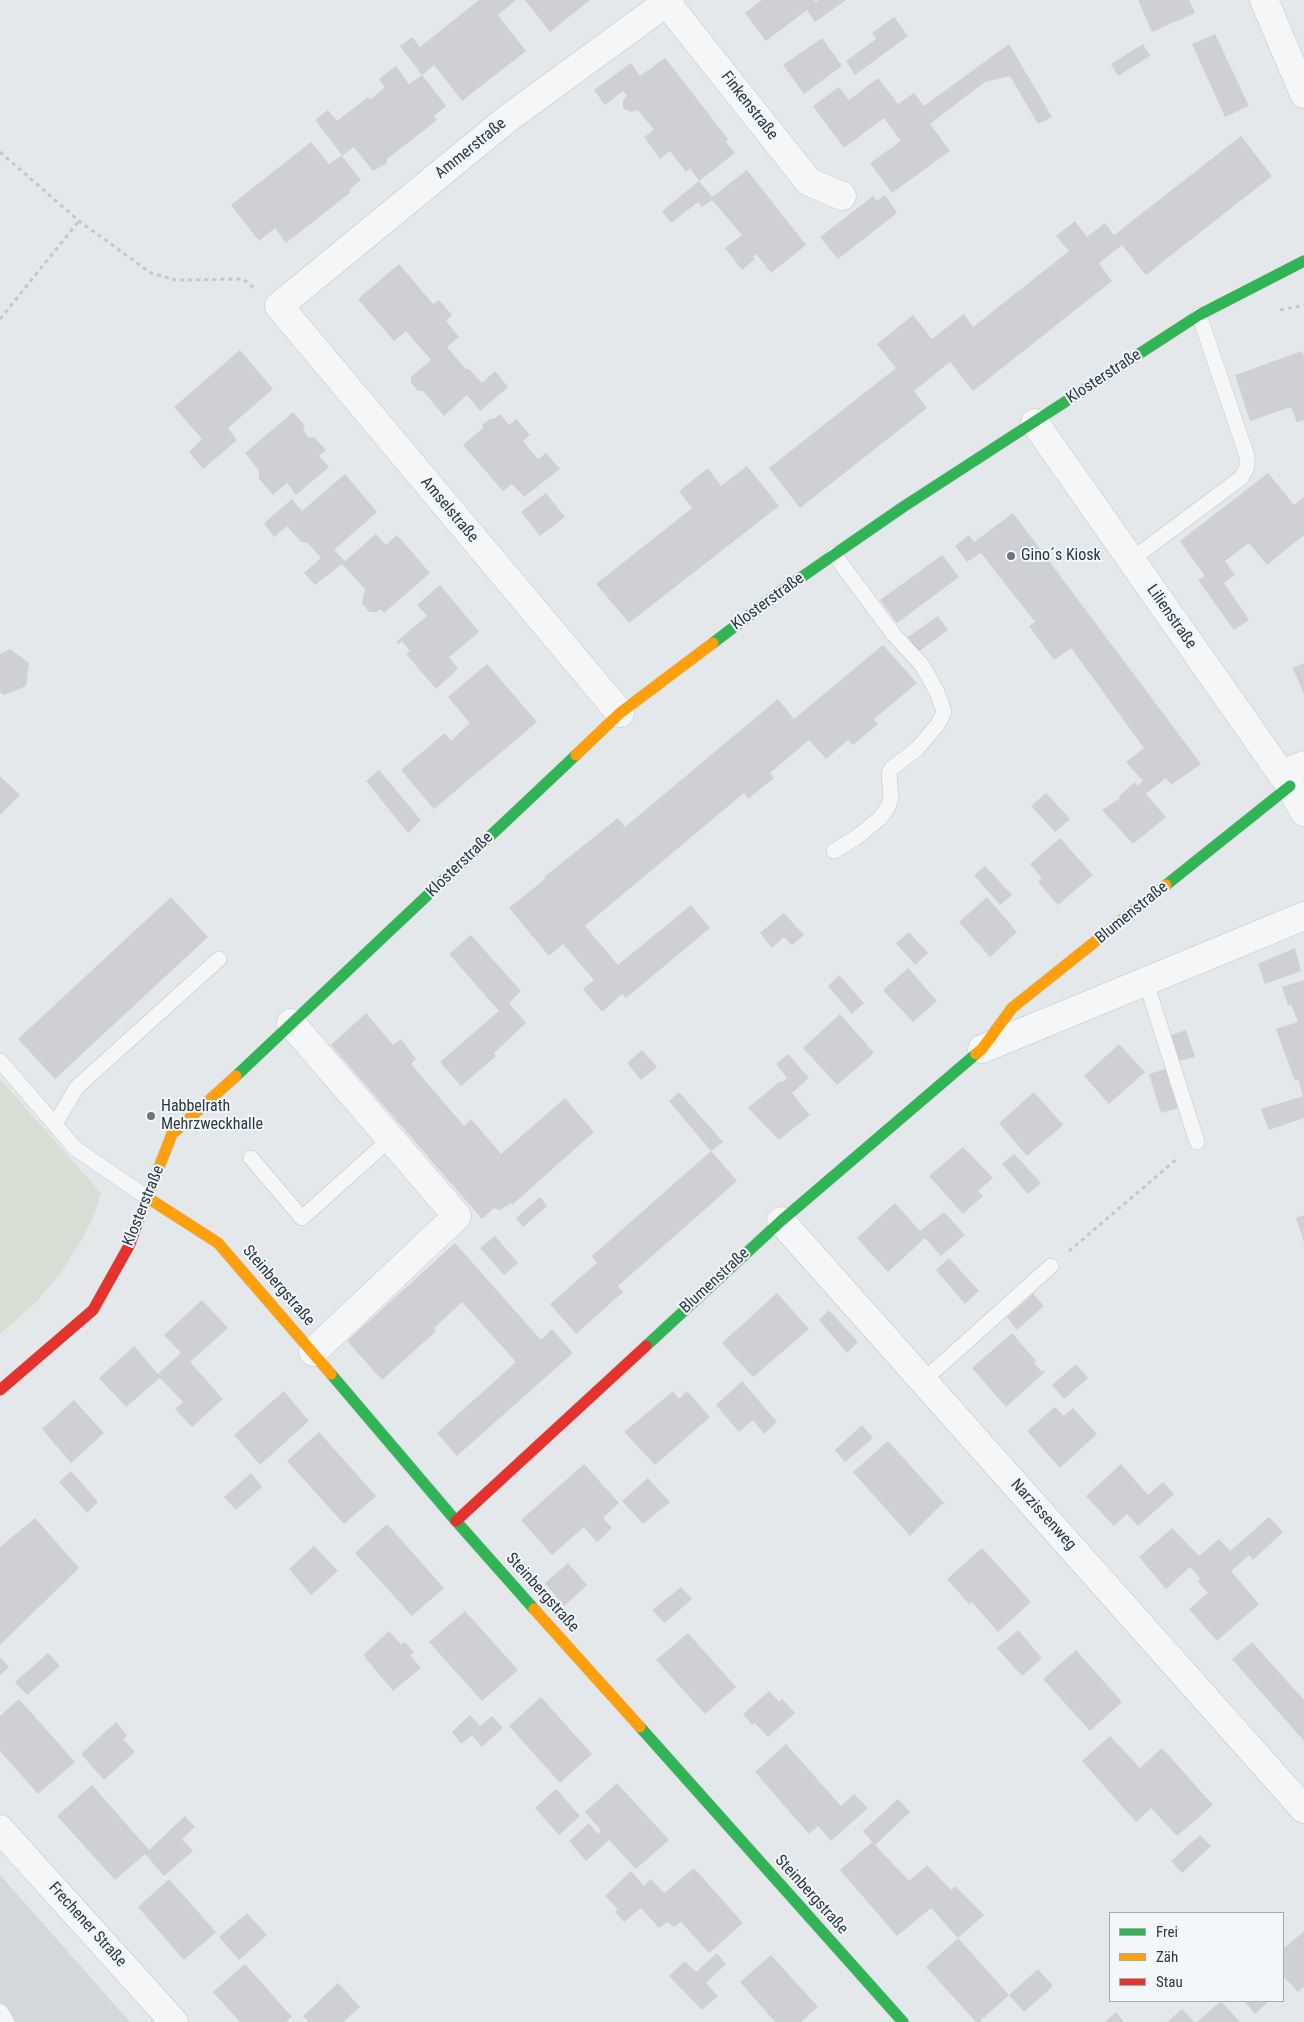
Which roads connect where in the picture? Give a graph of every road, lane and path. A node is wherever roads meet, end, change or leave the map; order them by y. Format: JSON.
{"nodes":[{"id":1,"x":1264,"y":0,"type":"edge"},
{"id":2,"x":668,"y":1,"type":"edge"},
{"id":3,"x":1304,"y":94,"type":"edge"},
{"id":4,"x":0,"y":152,"type":"edge"},
{"id":5,"x":842,"y":196,"type":"dead end"},
{"id":6,"x":79,"y":221,"type":"junction"},
{"id":7,"x":1304,"y":261,"type":"edge"},
{"id":8,"x":279,"y":306,"type":"junction"},
{"id":9,"x":1199,"y":315,"type":"junction"},
{"id":10,"x":0,"y":319,"type":"edge"},
{"id":11,"x":1035,"y":423,"type":"junction"},
{"id":12,"x":834,"y":554,"type":"junction"},
{"id":13,"x":1131,"y":560,"type":"junction"},
{"id":14,"x":620,"y":713,"type":"junction"},
{"id":15,"x":1292,"y":775,"type":"edge"},
{"id":16,"x":1304,"y":812,"type":"edge"},
{"id":17,"x":834,"y":851,"type":"dead end"},
{"id":18,"x":1304,"y":916,"type":"edge"},
{"id":19,"x":219,"y":959,"type":"dead end"},
{"id":20,"x":1146,"y":982,"type":"junction"},
{"id":21,"x":291,"y":1023,"type":"junction"},
{"id":22,"x":982,"y":1049,"type":"junction"},
{"id":23,"x":0,"y":1061,"type":"edge"},
{"id":24,"x":55,"y":1124,"type":"junction"},
{"id":25,"x":390,"y":1139,"type":"junction"},
{"id":26,"x":1197,"y":1142,"type":"joint"},
{"id":27,"x":251,"y":1158,"type":"dead end"},
{"id":28,"x":148,"y":1198,"type":"junction"},
{"id":29,"x":781,"y":1221,"type":"junction"},
{"id":30,"x":1051,"y":1266,"type":"joint"},
{"id":31,"x":313,"y":1352,"type":"junction"},
{"id":32,"x":924,"y":1380,"type":"junction"},
{"id":33,"x":0,"y":1390,"type":"edge"},
{"id":34,"x":456,"y":1521,"type":"junction"},
{"id":35,"x":1304,"y":1809,"type":"edge"},
{"id":36,"x":0,"y":1829,"type":"edge"},
{"id":37,"x":0,"y":2011,"type":"edge"},
{"id":38,"x":7,"y":2022,"type":"edge"},
{"id":39,"x":174,"y":2022,"type":"edge"},
{"id":40,"x":903,"y":2022,"type":"edge"}],
"edges":[{"from":1,"to":3,"type":"street"},
{"from":2,"to":5,"type":"street","name":"Finkenstraße"},
{"from":2,"to":8,"type":"street","name":"Ammerstraße"},
{"from":4,"to":6,"type":"path"},
{"from":6,"to":8,"type":"path"},
{"from":6,"to":10,"type":"path"},
{"from":7,"to":9,"type":"street","name":"Klosterstraße"},
{"from":8,"to":14,"type":"street","name":"Amselstraße"},
{"from":9,"to":11,"type":"street","name":"Klosterstraße"},
{"from":9,"to":13,"type":"lane"},
{"from":11,"to":12,"type":"street","name":"Klosterstraße"},
{"from":11,"to":13,"type":"street","name":"Lilienstraße"},
{"from":12,"to":14,"type":"street","name":"Klosterstraße"},
{"from":12,"to":17,"type":"lane"},
{"from":13,"to":15,"type":"street","name":"Lilienstraße"},
{"from":14,"to":21,"type":"street","name":"Klosterstraße"},
{"from":15,"to":16,"type":"street","name":"Lilienstraße"},
{"from":15,"to":22,"type":"street","name":"Blumenstraße"},
{"from":18,"to":20,"type":"street","name":"Blumenstraße"},
{"from":19,"to":24,"type":"lane"},
{"from":20,"to":22,"type":"street","name":"Blumenstraße"},
{"from":20,"to":26,"type":"lane"},
{"from":21,"to":25,"type":"street"},
{"from":21,"to":28,"type":"street","name":"Klosterstraße"},
{"from":22,"to":29,"type":"street","name":"Blumenstraße"},
{"from":23,"to":24,"type":"lane"},
{"from":24,"to":28,"type":"lane"},
{"from":25,"to":27,"type":"lane"},
{"from":25,"to":31,"type":"street"},
{"from":26,"to":30,"type":"path"},
{"from":28,"to":31,"type":"street","name":"Steinbergstraße"},
{"from":28,"to":33,"type":"street","name":"Klosterstraße"},
{"from":29,"to":32,"type":"street","name":"Narzissenweg"},
{"from":29,"to":34,"type":"street","name":"Blumenstraße"},
{"from":30,"to":32,"type":"lane"},
{"from":31,"to":34,"type":"street","name":"Steinbergstraße"},
{"from":32,"to":35,"type":"street","name":"Narzissenweg"},
{"from":34,"to":40,"type":"street","name":"Steinbergstraße"},
{"from":36,"to":39,"type":"street","name":"Frechener Straße"},
{"from":37,"to":38,"type":"lane"}]}
